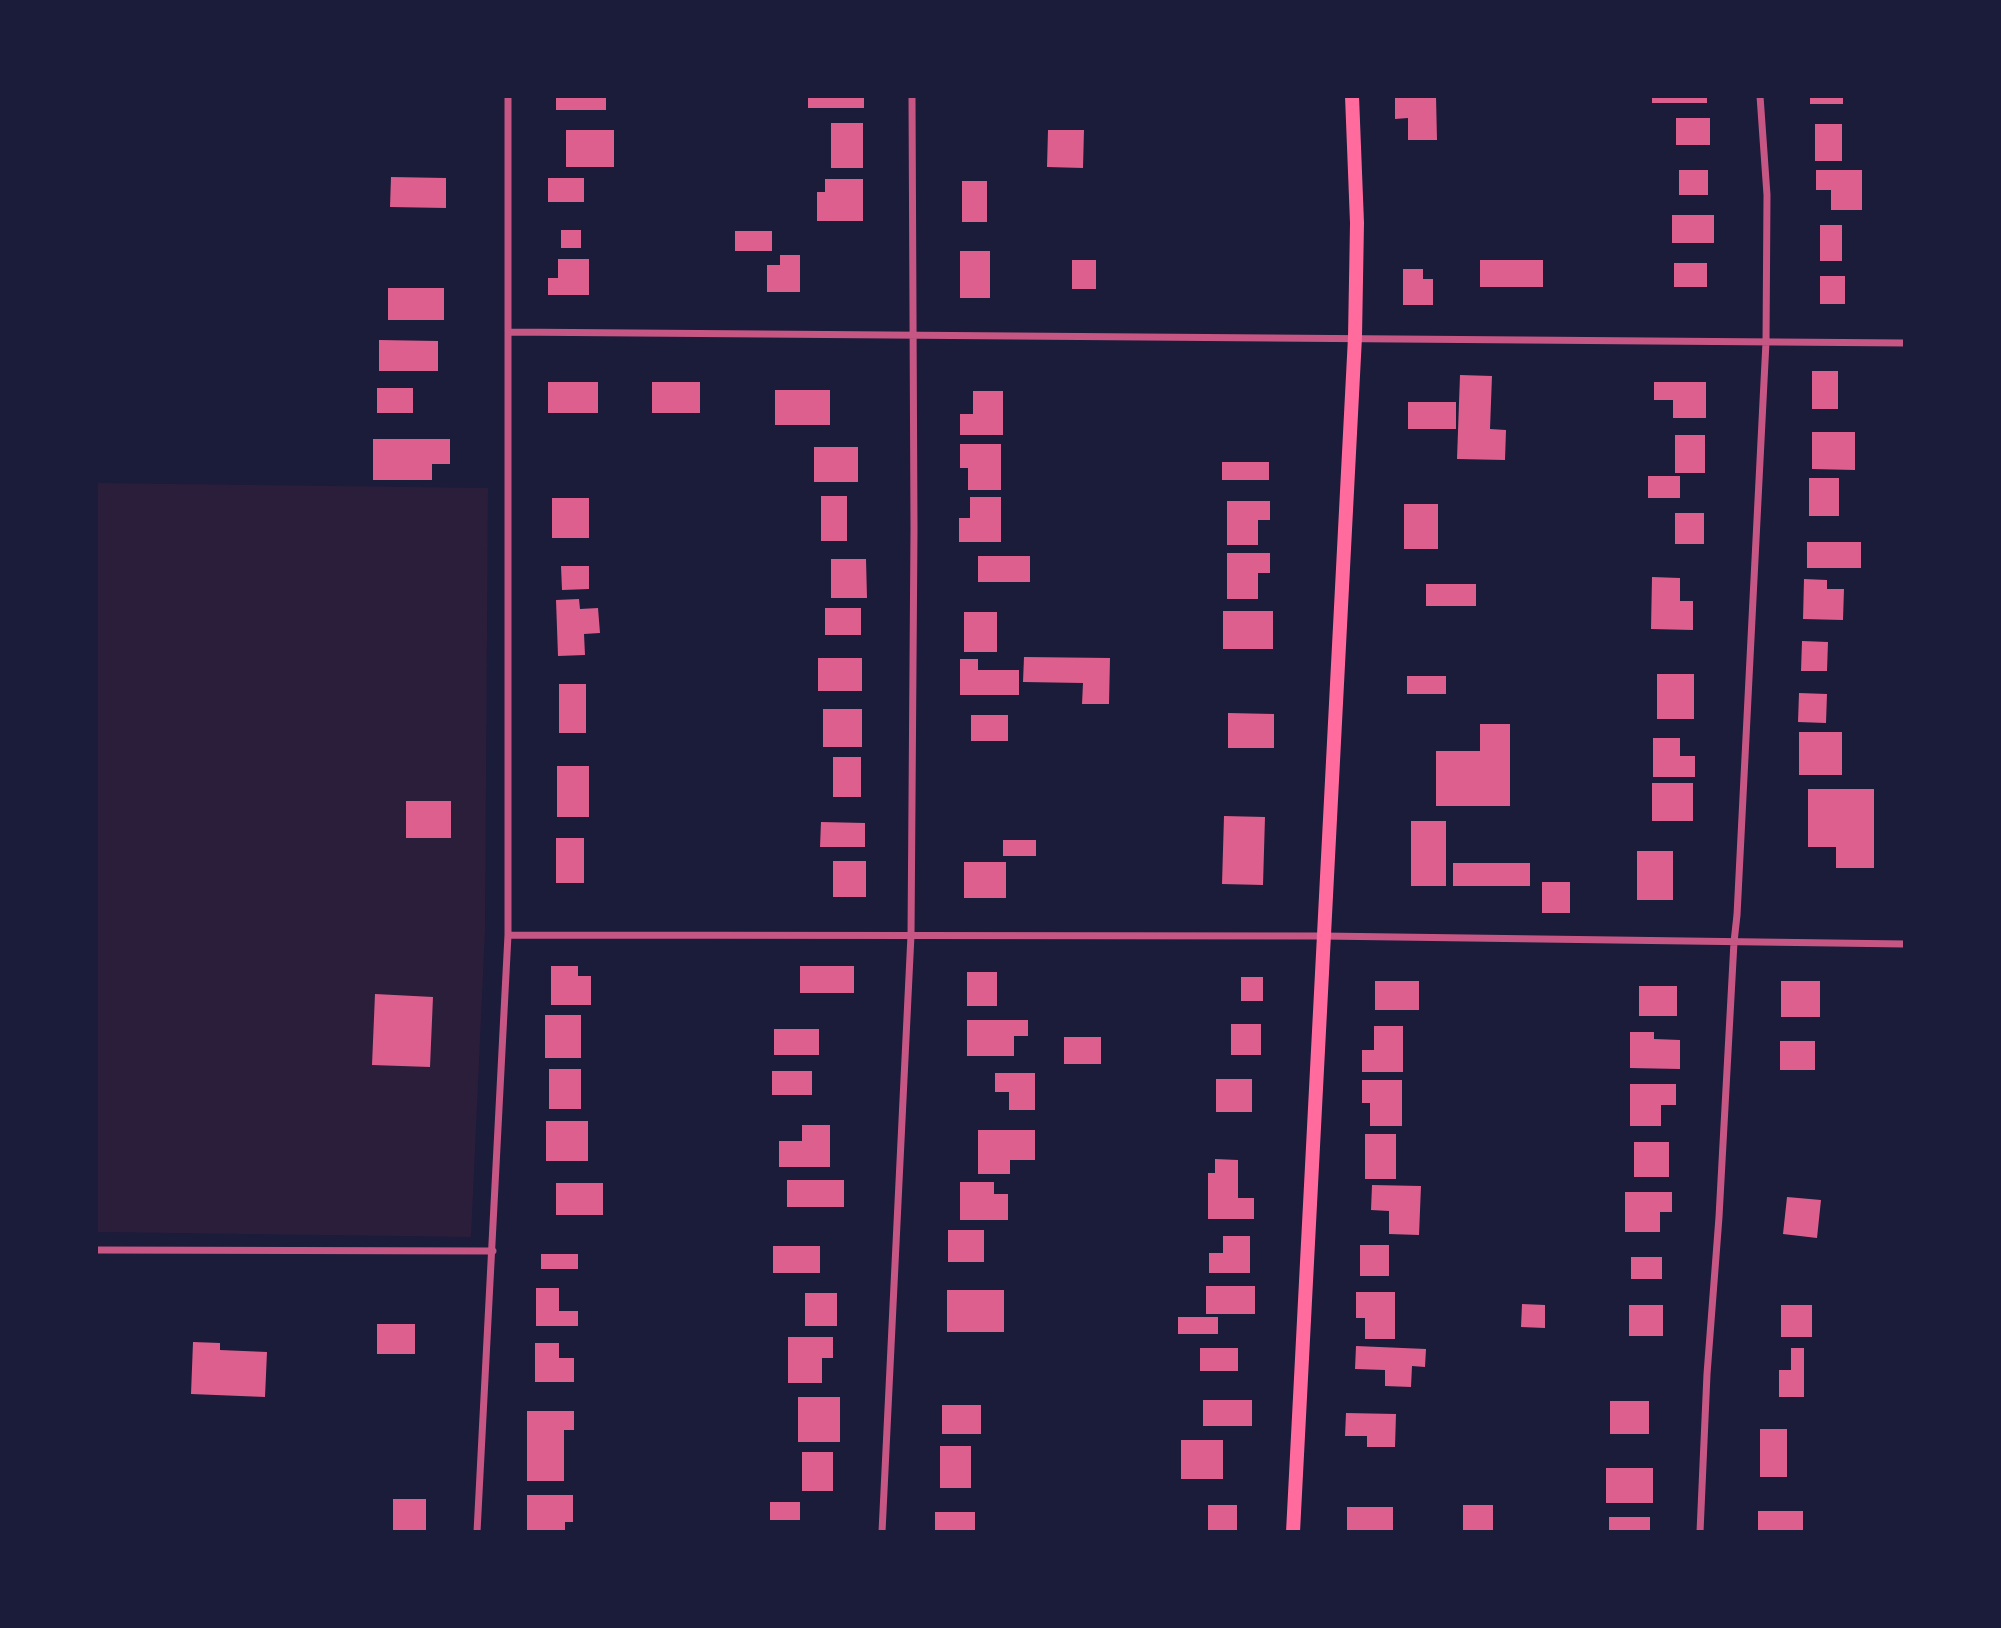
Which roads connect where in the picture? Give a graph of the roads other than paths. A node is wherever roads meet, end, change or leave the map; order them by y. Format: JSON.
{"nodes":[{"id":1,"x":508,"y":96,"type":"edge"},
{"id":2,"x":912,"y":96,"type":"edge"},
{"id":3,"x":1352,"y":96,"type":"edge"},
{"id":4,"x":1760,"y":96,"type":"edge"},
{"id":5,"x":508,"y":332,"type":"junction"},
{"id":6,"x":913,"y":336,"type":"junction"},
{"id":7,"x":1354,"y":337,"type":"junction"},
{"id":8,"x":1766,"y":342,"type":"junction"},
{"id":9,"x":1905,"y":343,"type":"edge"},
{"id":10,"x":508,"y":935,"type":"junction"},
{"id":11,"x":911,"y":935,"type":"junction"},
{"id":12,"x":1323,"y":936,"type":"junction"},
{"id":13,"x":1734,"y":942,"type":"junction"},
{"id":14,"x":1905,"y":944,"type":"edge"},
{"id":15,"x":96,"y":1250,"type":"edge"},
{"id":16,"x":493,"y":1251,"type":"junction"},
{"id":17,"x":477,"y":1532,"type":"edge"},
{"id":18,"x":882,"y":1532,"type":"edge"},
{"id":19,"x":1293,"y":1532,"type":"edge"},
{"id":20,"x":1700,"y":1532,"type":"edge"}],
"edges":[{"from":1,"to":5,"type":"street"},
{"from":2,"to":6,"type":"street"},
{"from":3,"to":7,"type":"main road"},
{"from":4,"to":8,"type":"street"},
{"from":5,"to":6,"type":"street"},
{"from":5,"to":10,"type":"street"},
{"from":6,"to":7,"type":"street"},
{"from":6,"to":11,"type":"street"},
{"from":7,"to":8,"type":"street"},
{"from":7,"to":12,"type":"main road"},
{"from":8,"to":9,"type":"street"},
{"from":8,"to":13,"type":"street"},
{"from":10,"to":11,"type":"street"},
{"from":10,"to":16,"type":"street"},
{"from":11,"to":12,"type":"street"},
{"from":11,"to":18,"type":"street"},
{"from":12,"to":13,"type":"street"},
{"from":12,"to":19,"type":"main road"},
{"from":13,"to":14,"type":"street"},
{"from":13,"to":20,"type":"street"},
{"from":15,"to":16,"type":"street"},
{"from":16,"to":17,"type":"street"}]}
